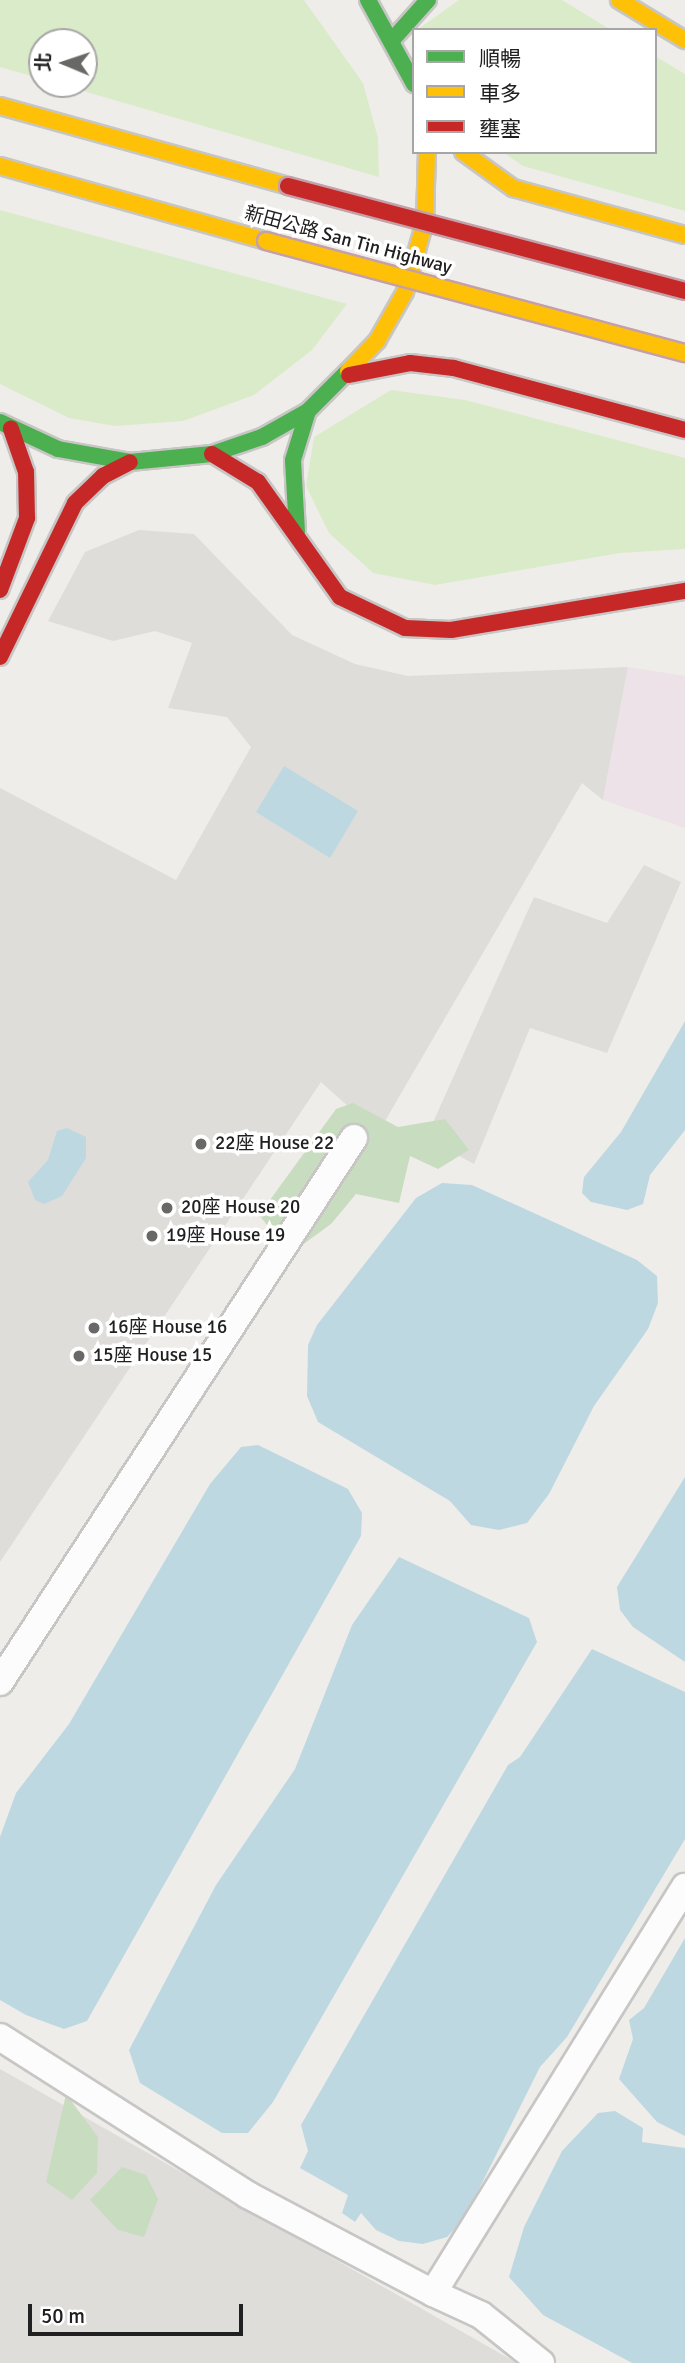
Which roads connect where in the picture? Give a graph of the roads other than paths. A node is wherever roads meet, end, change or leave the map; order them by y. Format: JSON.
{"nodes":[{"id":1,"x":368,"y":0,"type":"edge"},
{"id":2,"x":428,"y":0,"type":"edge"},
{"id":3,"x":620,"y":0,"type":"edge"},
{"id":4,"x":394,"y":38,"type":"junction"},
{"id":5,"x":685,"y":40,"type":"edge"},
{"id":6,"x":412,"y":80,"type":"edge"},
{"id":7,"x":0,"y":106,"type":"edge"},
{"id":8,"x":427,"y":154,"type":"edge"},
{"id":9,"x":466,"y":154,"type":"edge"},
{"id":10,"x":0,"y":166,"type":"edge"},
{"id":11,"x":685,"y":235,"type":"edge"},
{"id":12,"x":685,"y":291,"type":"edge"},
{"id":13,"x":685,"y":353,"type":"edge"},
{"id":14,"x":349,"y":375,"type":"junction"},
{"id":15,"x":308,"y":411,"type":"junction"},
{"id":16,"x":5,"y":426,"type":"edge"},
{"id":17,"x":685,"y":430,"type":"edge"},
{"id":18,"x":212,"y":454,"type":"junction"},
{"id":19,"x":130,"y":462,"type":"junction"},
{"id":20,"x":297,"y":533,"type":"junction"},
{"id":21,"x":0,"y":590,"type":"edge"},
{"id":22,"x":685,"y":591,"type":"edge"},
{"id":23,"x":0,"y":657,"type":"edge"},
{"id":24,"x":354,"y":1138,"type":"dead end"},
{"id":25,"x":0,"y":1682,"type":"edge"},
{"id":26,"x":685,"y":1887,"type":"edge"},
{"id":27,"x":0,"y":2037,"type":"edge"},
{"id":28,"x":433,"y":2293,"type":"junction"},
{"id":29,"x":541,"y":2363,"type":"edge"}],
"edges":[{"from":1,"to":4,"type":"main road"},
{"from":2,"to":4,"type":"main road"},
{"from":3,"to":5,"type":"main road"},
{"from":4,"to":6,"type":"main road"},
{"from":7,"to":12,"type":"main road","name":"新田公路 San Tin Highway","bridge":true},
{"from":8,"to":14,"type":"main road"},
{"from":9,"to":11,"type":"main road"},
{"from":10,"to":13,"type":"main road","name":"新田公路 San Tin Highway","bridge":true},
{"from":14,"to":15,"type":"main road"},
{"from":14,"to":17,"type":"main road"},
{"from":15,"to":18,"type":"main road"},
{"from":15,"to":20,"type":"main road"},
{"from":16,"to":19,"type":"main road"},
{"from":16,"to":21,"type":"main road"},
{"from":18,"to":19,"type":"main road"},
{"from":18,"to":20,"type":"main road"},
{"from":19,"to":23,"type":"main road"},
{"from":20,"to":22,"type":"main road"},
{"from":24,"to":25,"type":"street"},
{"from":26,"to":28,"type":"street"},
{"from":27,"to":28,"type":"street"},
{"from":28,"to":29,"type":"street"}]}
